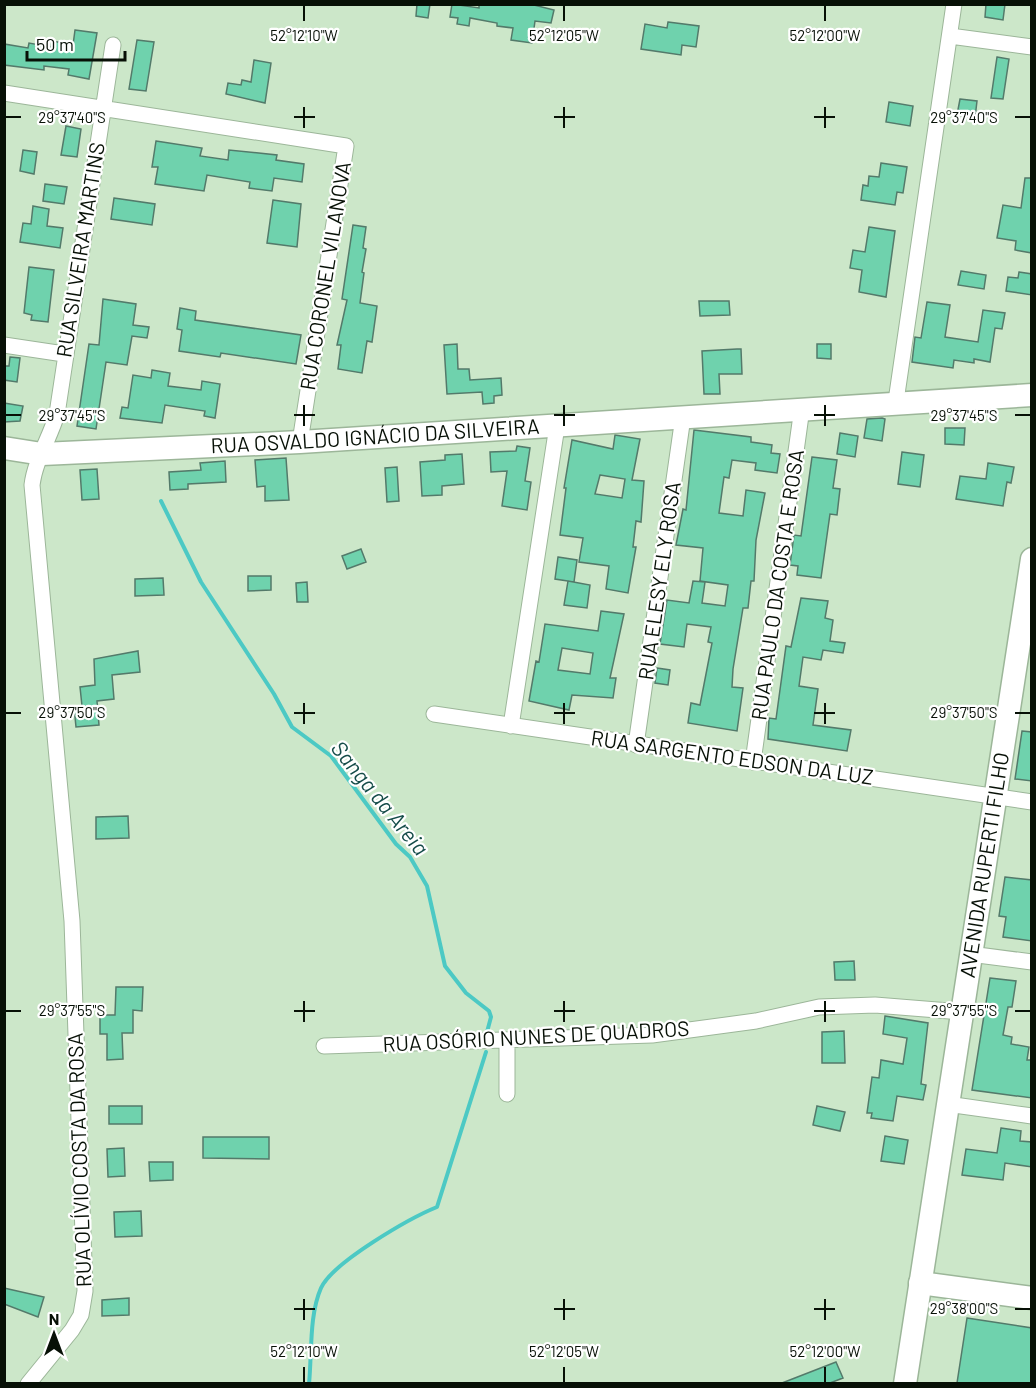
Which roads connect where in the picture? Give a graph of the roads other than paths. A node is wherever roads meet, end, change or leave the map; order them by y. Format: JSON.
{"nodes":[{"id":1,"x":954,"y":4,"type":"edge"},
{"id":2,"x":950,"y":36,"type":"junction"},
{"id":3,"x":113,"y":45,"type":"dead end"},
{"id":4,"x":1032,"y":47,"type":"edge"},
{"id":5,"x":4,"y":93,"type":"edge"},
{"id":6,"x":103,"y":108,"type":"junction"},
{"id":7,"x":4,"y":345,"type":"edge"},
{"id":8,"x":64,"y":354,"type":"junction"},
{"id":9,"x":1032,"y":394,"type":"edge"},
{"id":10,"x":896,"y":401,"type":"junction"},
{"id":11,"x":802,"y":408,"type":"junction"},
{"id":12,"x":683,"y":417,"type":"junction"},
{"id":13,"x":557,"y":426,"type":"junction"},
{"id":14,"x":300,"y":442,"type":"junction"},
{"id":15,"x":4,"y":448,"type":"edge"},
{"id":16,"x":42,"y":454,"type":"junction"},
{"id":17,"x":1032,"y":559,"type":"edge"},
{"id":18,"x":434,"y":714,"type":"dead end"},
{"id":19,"x":511,"y":726,"type":"junction"},
{"id":20,"x":636,"y":745,"type":"junction"},
{"id":21,"x":753,"y":762,"type":"junction"},
{"id":22,"x":994,"y":796,"type":"junction"},
{"id":23,"x":1032,"y":802,"type":"edge"},
{"id":24,"x":970,"y":954,"type":"junction"},
{"id":25,"x":1032,"y":962,"type":"edge"},
{"id":26,"x":962,"y":1012,"type":"junction"},
{"id":27,"x":507,"y":1041,"type":"junction"},
{"id":28,"x":324,"y":1046,"type":"dead end"},
{"id":29,"x":507,"y":1094,"type":"dead end"},
{"id":30,"x":947,"y":1104,"type":"junction"},
{"id":31,"x":1032,"y":1116,"type":"edge"},
{"id":32,"x":920,"y":1283,"type":"junction"},
{"id":33,"x":1032,"y":1298,"type":"edge"},
{"id":34,"x":28,"y":1383,"type":"edge"},
{"id":35,"x":905,"y":1383,"type":"edge"}],
"edges":[{"from":1,"to":2,"type":"street"},
{"from":2,"to":4,"type":"street"},
{"from":2,"to":10,"type":"street"},
{"from":3,"to":6,"type":"street","name":"RUA SILVEIRA MARTINS"},
{"from":5,"to":6,"type":"street"},
{"from":6,"to":8,"type":"street","name":"RUA SILVEIRA MARTINS"},
{"from":6,"to":14,"type":"street","name":"RUA CORONEL VILANOVA"},
{"from":7,"to":8,"type":"street"},
{"from":8,"to":16,"type":"street","name":"RUA SILVEIRA MARTINS"},
{"from":9,"to":10,"type":"street","name":"RUA OSVALDO IGNÁCIO DA SILVEIRA"},
{"from":10,"to":11,"type":"street","name":"RUA OSVALDO IGNÁCIO DA SILVEIRA"},
{"from":11,"to":12,"type":"street","name":"RUA OSVALDO IGNÁCIO DA SILVEIRA"},
{"from":11,"to":21,"type":"street","name":"RUA PAULO DA COSTA E ROSA"},
{"from":12,"to":13,"type":"street","name":"RUA OSVALDO IGNÁCIO DA SILVEIRA"},
{"from":12,"to":20,"type":"street","name":"RUA ELESY ELY ROSA"},
{"from":13,"to":14,"type":"street","name":"RUA OSVALDO IGNÁCIO DA SILVEIRA"},
{"from":13,"to":19,"type":"street"},
{"from":14,"to":16,"type":"street","name":"RUA OSVALDO IGNÁCIO DA SILVEIRA"},
{"from":15,"to":16,"type":"street","name":"RUA OSVALDO IGNÁCIO DA SILVEIRA"},
{"from":16,"to":34,"type":"street","name":"RUA OLÍVIO COSTA DA ROSA"},
{"from":17,"to":22,"type":"street","name":"AVENIDA RUPERTI FILHO"},
{"from":18,"to":19,"type":"street","name":"RUA SARGENTO EDSON DA LUZ"},
{"from":19,"to":20,"type":"street","name":"RUA SARGENTO EDSON DA LUZ"},
{"from":20,"to":21,"type":"street","name":"RUA SARGENTO EDSON DA LUZ"},
{"from":21,"to":22,"type":"street","name":"RUA SARGENTO EDSON DA LUZ"},
{"from":22,"to":23,"type":"street","name":"RUA SARGENTO EDSON DA LUZ"},
{"from":22,"to":24,"type":"street","name":"AVENIDA RUPERTI FILHO"},
{"from":24,"to":25,"type":"street"},
{"from":24,"to":26,"type":"street","name":"AVENIDA RUPERTI FILHO"},
{"from":26,"to":27,"type":"street","name":"RUA OSÓRIO NUNES DE QUADROS"},
{"from":26,"to":30,"type":"street","name":"AVENIDA RUPERTI FILHO"},
{"from":27,"to":28,"type":"street","name":"RUA OSÓRIO NUNES DE QUADROS"},
{"from":27,"to":29,"type":"street"},
{"from":30,"to":31,"type":"street"},
{"from":30,"to":32,"type":"street","name":"AVENIDA RUPERTI FILHO"},
{"from":32,"to":33,"type":"street"},
{"from":32,"to":35,"type":"street","name":"AVENIDA RUPERTI FILHO"}]}
